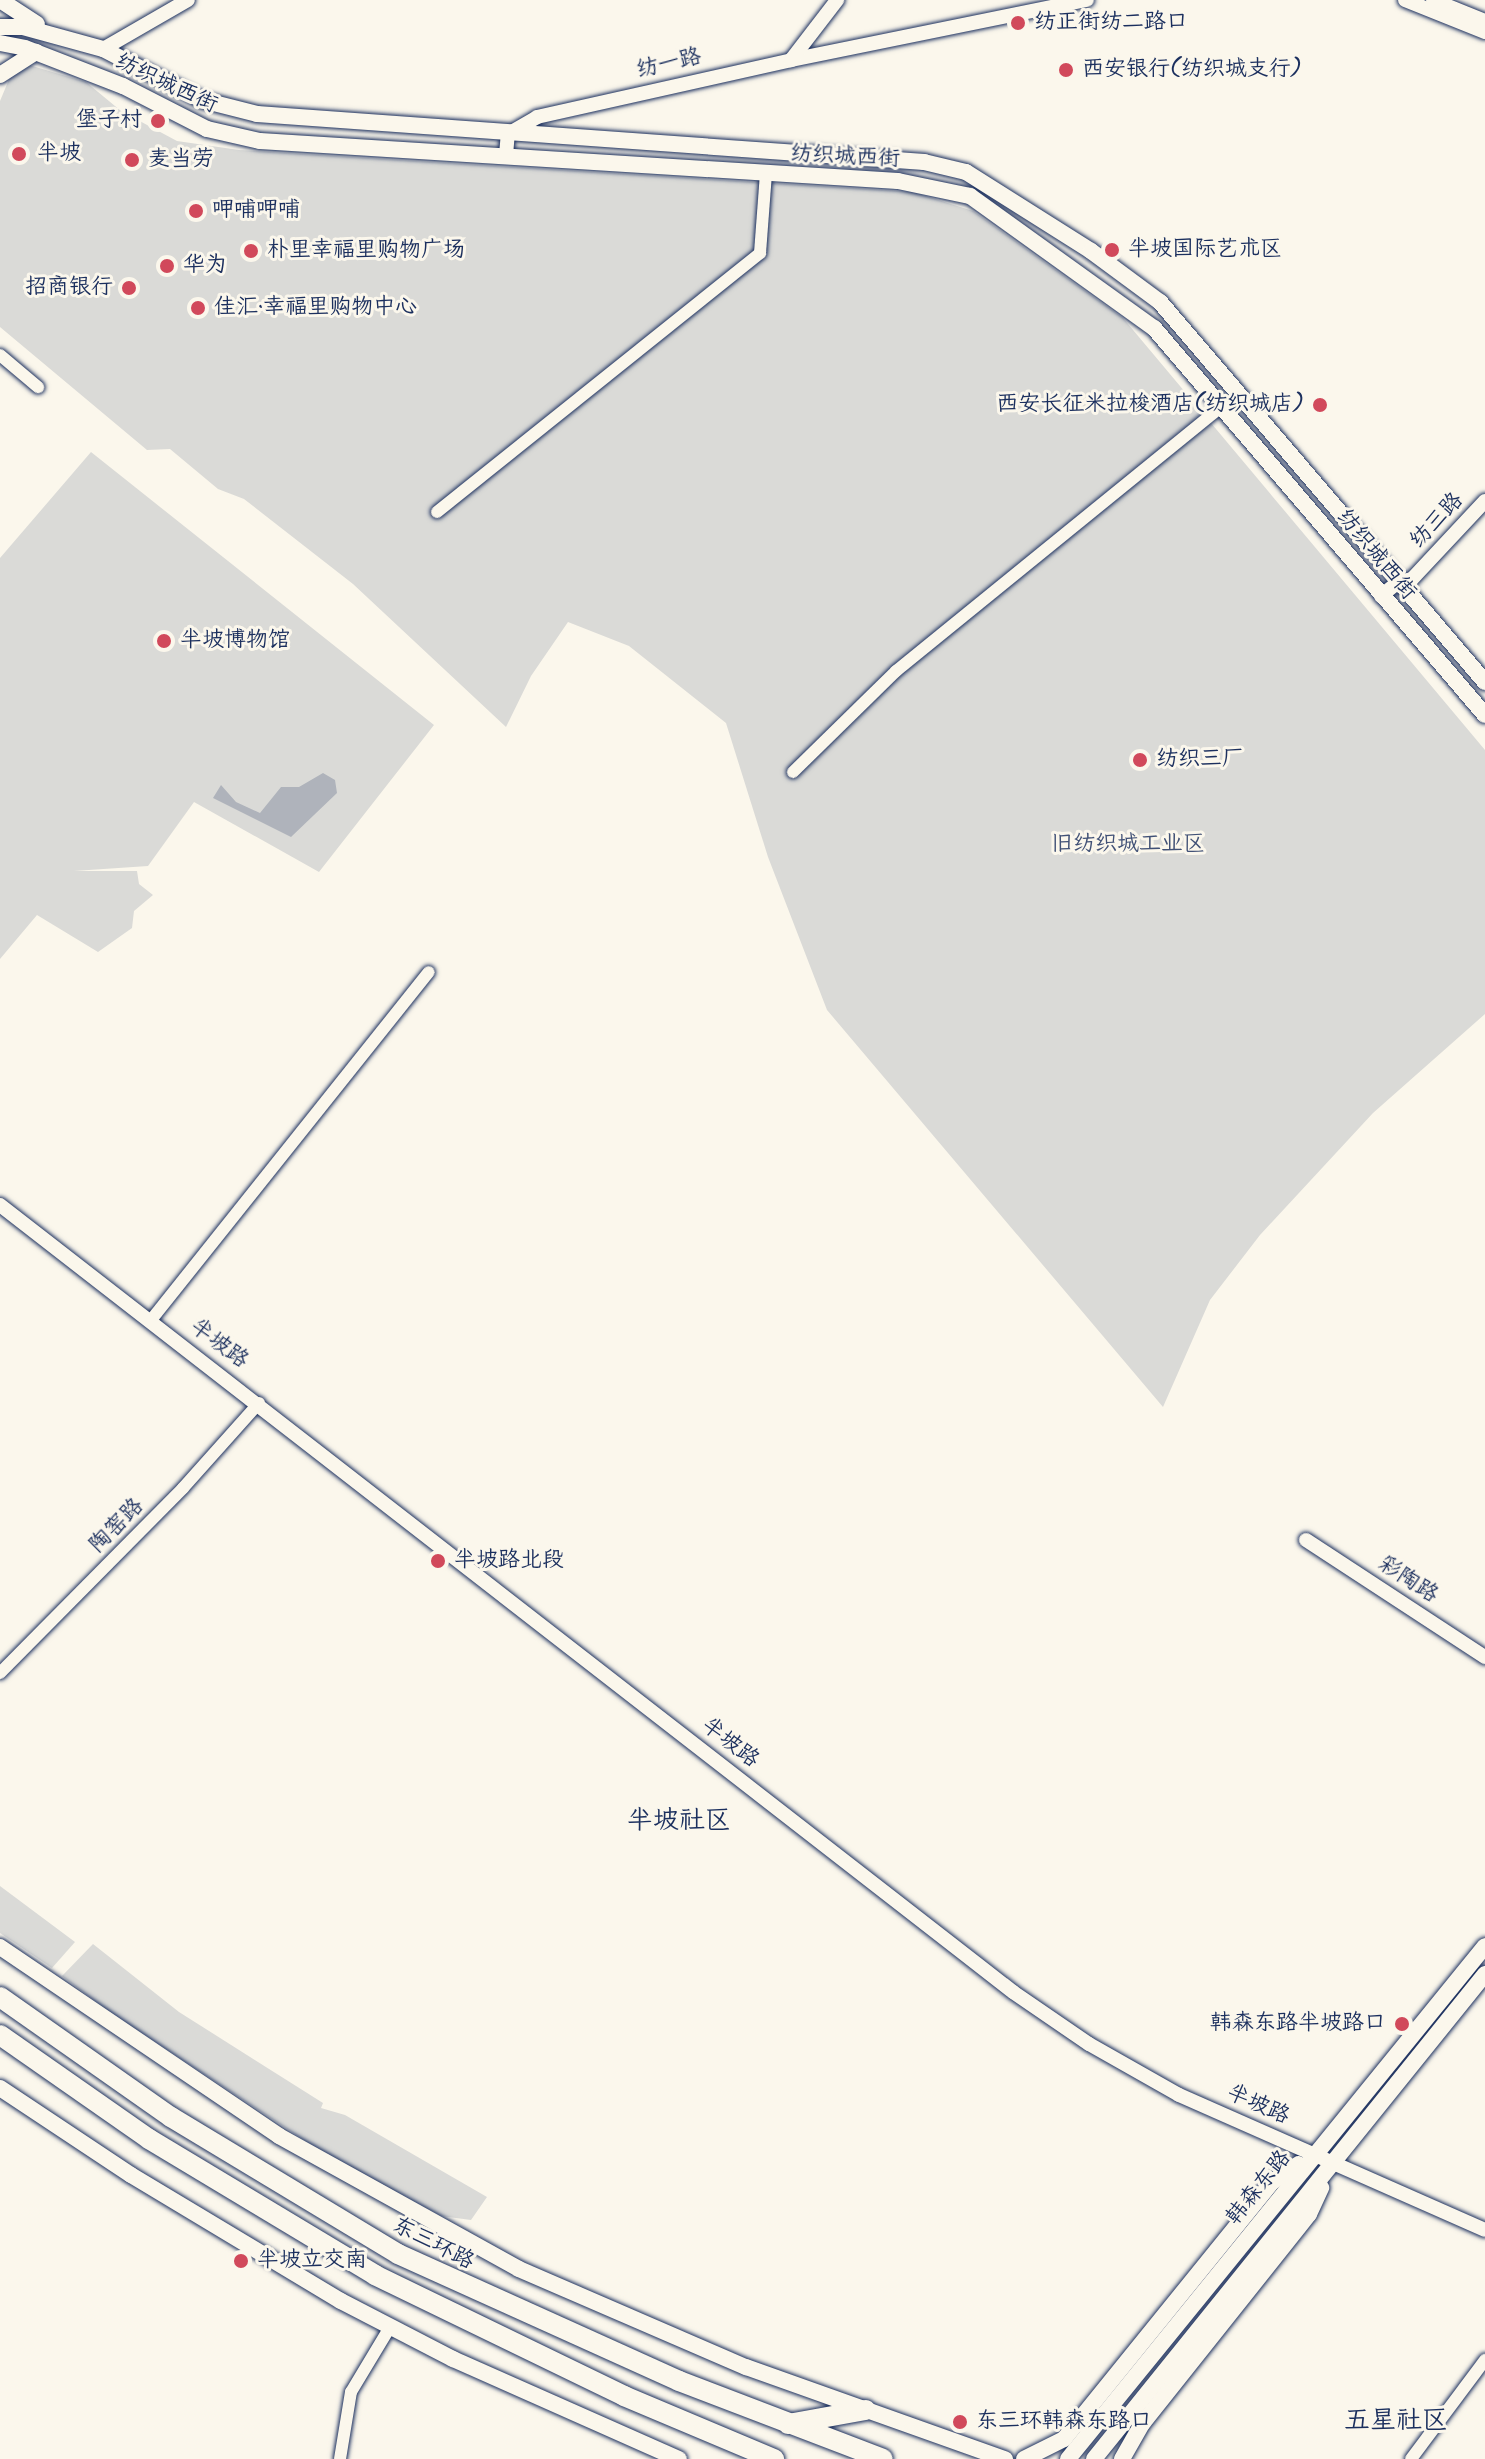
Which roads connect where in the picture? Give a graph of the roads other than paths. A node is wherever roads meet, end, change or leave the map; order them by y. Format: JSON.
{"nodes":[{"id":1,"x":0,"y":0,"type":"edge"},
{"id":2,"x":188,"y":0,"type":"edge"},
{"id":3,"x":837,"y":0,"type":"edge"},
{"id":4,"x":1087,"y":0,"type":"edge"},
{"id":5,"x":1405,"y":0,"type":"edge"},
{"id":6,"x":1433,"y":0,"type":"edge"},
{"id":7,"x":1485,"y":21,"type":"edge"},
{"id":8,"x":0,"y":27,"type":"edge"},
{"id":9,"x":1485,"y":32,"type":"edge"},
{"id":10,"x":60,"y":35,"type":"junction"},
{"id":11,"x":0,"y":43,"type":"edge"},
{"id":12,"x":103,"y":49,"type":"junction"},
{"id":13,"x":36,"y":52,"type":"junction"},
{"id":14,"x":791,"y":60,"type":"junction"},
{"id":15,"x":0,"y":75,"type":"edge"},
{"id":16,"x":508,"y":134,"type":"junction"},
{"id":17,"x":506,"y":155,"type":"junction"},
{"id":18,"x":766,"y":174,"type":"junction"},
{"id":19,"x":0,"y":355,"type":"edge"},
{"id":20,"x":38,"y":387,"type":"dead end"},
{"id":21,"x":1222,"y":406,"type":"junction"},
{"id":22,"x":1485,"y":501,"type":"edge"},
{"id":23,"x":437,"y":512,"type":"dead end"},
{"id":24,"x":1398,"y":582,"type":"junction"},
{"id":25,"x":1381,"y":596,"type":"junction"},
{"id":26,"x":1485,"y":682,"type":"edge"},
{"id":27,"x":1485,"y":715,"type":"edge"},
{"id":28,"x":793,"y":772,"type":"dead end"},
{"id":29,"x":429,"y":972,"type":"dead end"},
{"id":30,"x":0,"y":1205,"type":"edge"},
{"id":31,"x":151,"y":1320,"type":"junction"},
{"id":32,"x":259,"y":1403,"type":"junction"},
{"id":33,"x":1306,"y":1540,"type":"dead end"},
{"id":34,"x":1485,"y":1657,"type":"edge"},
{"id":35,"x":0,"y":1673,"type":"edge"},
{"id":36,"x":1485,"y":1946,"type":"edge"},
{"id":37,"x":0,"y":1947,"type":"edge"},
{"id":38,"x":1485,"y":1974,"type":"edge"},
{"id":39,"x":0,"y":1997,"type":"edge"},
{"id":40,"x":0,"y":2035,"type":"edge"},
{"id":41,"x":0,"y":2088,"type":"edge"},
{"id":42,"x":1314,"y":2155,"type":"junction"},
{"id":43,"x":1332,"y":2163,"type":"junction"},
{"id":44,"x":1485,"y":2230,"type":"edge"},
{"id":45,"x":390,"y":2327,"type":"junction"},
{"id":46,"x":1485,"y":2360,"type":"edge"},
{"id":47,"x":866,"y":2410,"type":"junction"},
{"id":48,"x":788,"y":2424,"type":"junction"},
{"id":49,"x":340,"y":2459,"type":"edge"},
{"id":50,"x":679,"y":2459,"type":"edge"},
{"id":51,"x":774,"y":2459,"type":"edge"},
{"id":52,"x":883,"y":2459,"type":"edge"},
{"id":53,"x":1005,"y":2459,"type":"edge"},
{"id":54,"x":1024,"y":2459,"type":"edge"},
{"id":55,"x":1068,"y":2459,"type":"edge"},
{"id":56,"x":1094,"y":2459,"type":"edge"},
{"id":57,"x":1122,"y":2459,"type":"edge"},
{"id":58,"x":1411,"y":2459,"type":"edge"}],
"edges":[{"from":1,"to":10,"type":"main road"},
{"from":2,"to":12,"type":"street"},
{"from":3,"to":14,"type":"street"},
{"from":4,"to":14,"type":"street","name":"纺一路"},
{"from":5,"to":9,"type":"street"},
{"from":6,"to":7,"type":"street"},
{"from":8,"to":10,"type":"main road","name":"纺织城西街"},
{"from":10,"to":12,"type":"main road","name":"纺织城西街"},
{"from":11,"to":13,"type":"main road","name":"纺织城西街"},
{"from":12,"to":16,"type":"main road","name":"纺织城西街"},
{"from":13,"to":15,"type":"main road"},
{"from":13,"to":17,"type":"main road","name":"纺织城西街"},
{"from":14,"to":16,"type":"street","name":"纺一路"},
{"from":16,"to":17,"type":"street"},
{"from":16,"to":24,"type":"main road","name":"纺织城西街"},
{"from":17,"to":18,"type":"main road","name":"纺织城西街"},
{"from":18,"to":21,"type":"main road","name":"纺织城西街"},
{"from":18,"to":23,"type":"street"},
{"from":19,"to":20,"type":"street"},
{"from":21,"to":25,"type":"main road","name":"纺织城西街"},
{"from":21,"to":28,"type":"street"},
{"from":22,"to":24,"type":"street","name":"纺三路"},
{"from":24,"to":25,"type":"street","name":"纺三路"},
{"from":24,"to":26,"type":"main road","name":"纺织城西街"},
{"from":25,"to":27,"type":"main road","name":"纺织城西街"},
{"from":29,"to":31,"type":"street"},
{"from":30,"to":31,"type":"street","name":"半坡路"},
{"from":31,"to":32,"type":"street","name":"半坡路"},
{"from":32,"to":35,"type":"street","name":"陶窑路"},
{"from":32,"to":42,"type":"street","name":"半坡路"},
{"from":33,"to":34,"type":"street","name":"彩陶路"},
{"from":36,"to":42,"type":"main road","name":"韩森东路"},
{"from":37,"to":47,"type":"main road"},
{"from":38,"to":43,"type":"main road","name":"韩森东路"},
{"from":39,"to":48,"type":"highway","name":"东三环路"},
{"from":40,"to":51,"type":"highway"},
{"from":41,"to":45,"type":"main road"},
{"from":42,"to":43,"type":"street","name":"半坡路"},
{"from":42,"to":54,"type":"main road"},
{"from":42,"to":55,"type":"main road","name":"韩森东路"},
{"from":43,"to":44,"type":"street","name":"半坡路"},
{"from":43,"to":56,"type":"main road","name":"韩森东路"},
{"from":43,"to":57,"type":"main road"},
{"from":45,"to":49,"type":"street"},
{"from":45,"to":50,"type":"main road"},
{"from":46,"to":58,"type":"street"},
{"from":47,"to":48,"type":"highway"},
{"from":47,"to":53,"type":"main road"},
{"from":48,"to":52,"type":"highway","name":"东三环路"}]}
